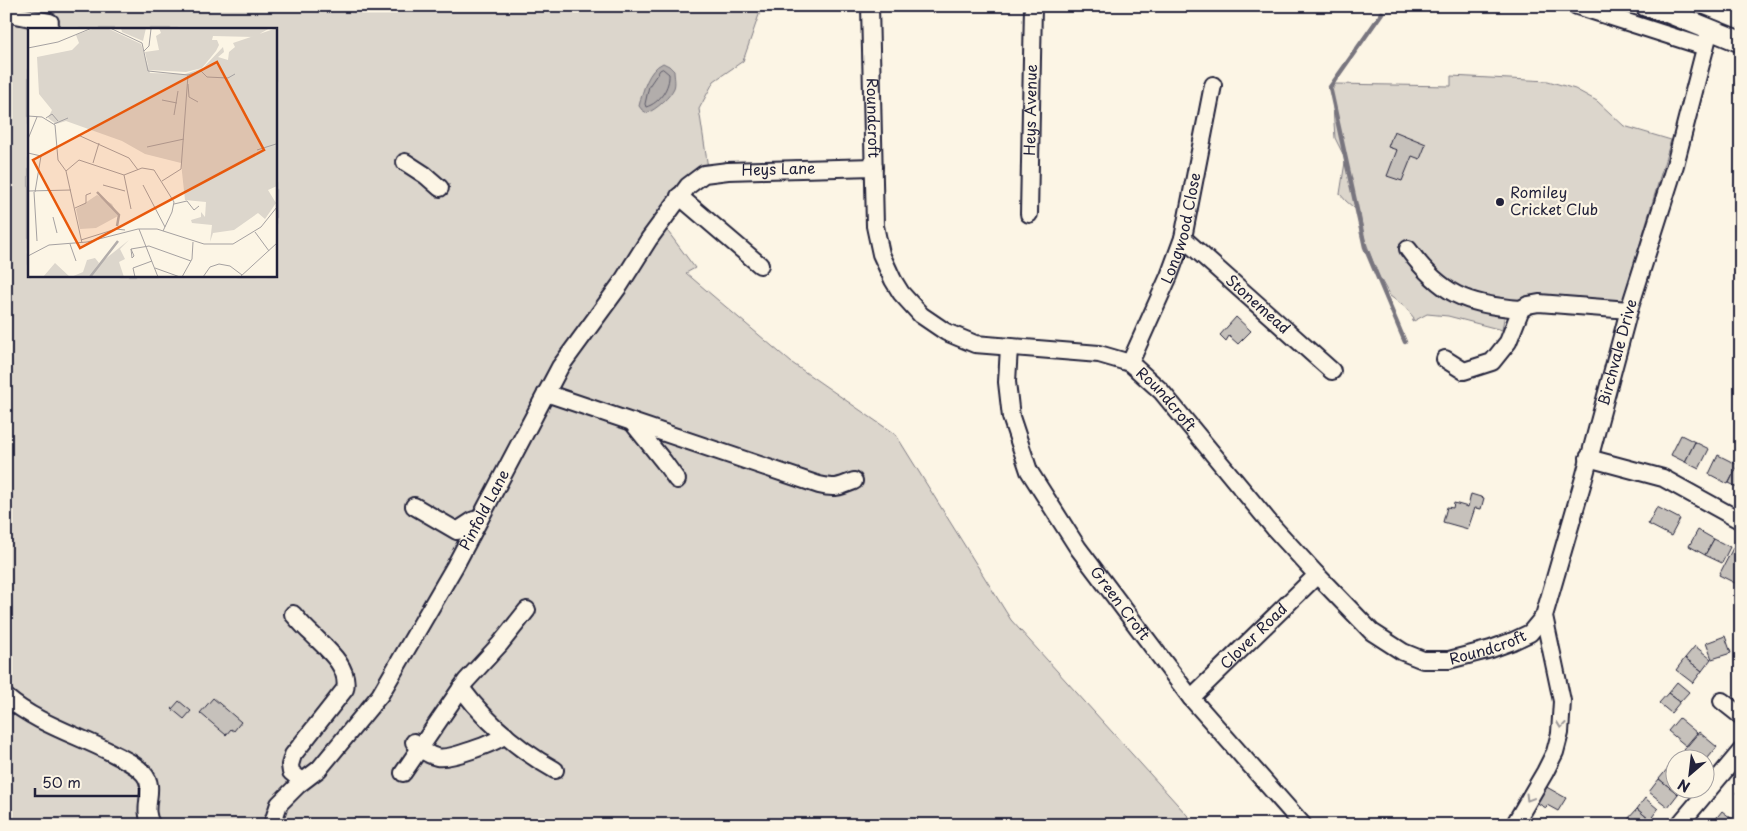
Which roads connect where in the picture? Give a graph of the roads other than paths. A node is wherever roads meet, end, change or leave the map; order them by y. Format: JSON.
{"nodes":[{"id":1,"x":870,"y":6,"type":"edge"},
{"id":2,"x":1033,"y":6,"type":"edge"},
{"id":3,"x":1577,"y":6,"type":"edge"},
{"id":4,"x":1646,"y":6,"type":"edge"},
{"id":5,"x":6,"y":13,"type":"edge"},
{"id":6,"x":50,"y":22,"type":"dead end"},
{"id":7,"x":1708,"y":38,"type":"junction"},
{"id":8,"x":1741,"y":42,"type":"edge"},
{"id":9,"x":1213,"y":86,"type":"dead end"},
{"id":10,"x":405,"y":162,"type":"dead end"},
{"id":11,"x":874,"y":167,"type":"junction"},
{"id":12,"x":440,"y":188,"type":"dead end"},
{"id":13,"x":684,"y":191,"type":"junction"},
{"id":14,"x":1029,"y":214,"type":"dead end"},
{"id":15,"x":1183,"y":238,"type":"junction"},
{"id":16,"x":1408,"y":249,"type":"dead end"},
{"id":17,"x":760,"y":265,"type":"dead end"},
{"id":18,"x":1521,"y":309,"type":"junction"},
{"id":19,"x":1629,"y":310,"type":"junction"},
{"id":20,"x":1009,"y":347,"type":"junction"},
{"id":21,"x":1445,"y":359,"type":"dead end"},
{"id":22,"x":1130,"y":363,"type":"junction"},
{"id":23,"x":1332,"y":372,"type":"dead end"},
{"id":24,"x":546,"y":393,"type":"junction"},
{"id":25,"x":632,"y":422,"type":"junction"},
{"id":26,"x":1588,"y":458,"type":"junction"},
{"id":27,"x":677,"y":480,"type":"dead end"},
{"id":28,"x":854,"y":481,"type":"dead end"},
{"id":29,"x":414,"y":506,"type":"dead end"},
{"id":30,"x":479,"y":520,"type":"junction"},
{"id":31,"x":1741,"y":521,"type":"edge"},
{"id":32,"x":1317,"y":575,"type":"junction"},
{"id":33,"x":527,"y":610,"type":"dead end"},
{"id":34,"x":293,"y":614,"type":"dead end"},
{"id":35,"x":1544,"y":616,"type":"junction"},
{"id":36,"x":461,"y":688,"type":"junction"},
{"id":37,"x":6,"y":697,"type":"edge"},
{"id":38,"x":1191,"y":698,"type":"junction"},
{"id":39,"x":1722,"y":701,"type":"dead end"},
{"id":40,"x":1741,"y":716,"type":"edge"},
{"id":41,"x":505,"y":735,"type":"junction"},
{"id":42,"x":417,"y":745,"type":"junction"},
{"id":43,"x":1741,"y":751,"type":"edge"},
{"id":44,"x":556,"y":770,"type":"dead end"},
{"id":45,"x":403,"y":773,"type":"dead end"},
{"id":46,"x":302,"y":781,"type":"junction"},
{"id":47,"x":152,"y":825,"type":"edge"},
{"id":48,"x":272,"y":825,"type":"edge"},
{"id":49,"x":1303,"y":825,"type":"edge"},
{"id":50,"x":1514,"y":825,"type":"edge"},
{"id":51,"x":1679,"y":825,"type":"edge"}],
"edges":[{"from":1,"to":11,"type":"street","name":"Roundcroft"},
{"from":2,"to":14,"type":"street","name":"Heys Avenue"},
{"from":3,"to":7,"type":"street"},
{"from":4,"to":7,"type":"main road"},
{"from":5,"to":6,"type":"street"},
{"from":7,"to":8,"type":"main road"},
{"from":7,"to":19,"type":"street","name":"Birchvale Drive"},
{"from":9,"to":15,"type":"street","name":"Longwood Close"},
{"from":10,"to":12,"type":"street"},
{"from":11,"to":13,"type":"street","name":"Heys Lane"},
{"from":11,"to":20,"type":"street","name":"Roundcroft"},
{"from":13,"to":17,"type":"street"},
{"from":13,"to":24,"type":"street","name":"Pinfold Lane"},
{"from":15,"to":22,"type":"street","name":"Longwood Close"},
{"from":15,"to":23,"type":"street","name":"Stonemead"},
{"from":16,"to":18,"type":"street"},
{"from":18,"to":19,"type":"street"},
{"from":18,"to":21,"type":"street"},
{"from":19,"to":26,"type":"street","name":"Birchvale Drive"},
{"from":20,"to":22,"type":"street","name":"Roundcroft"},
{"from":20,"to":38,"type":"street","name":"Green Croft"},
{"from":22,"to":32,"type":"street","name":"Roundcroft"},
{"from":24,"to":25,"type":"street"},
{"from":24,"to":30,"type":"street","name":"Pinfold Lane"},
{"from":25,"to":27,"type":"street"},
{"from":25,"to":28,"type":"street"},
{"from":26,"to":31,"type":"street"},
{"from":26,"to":35,"type":"street","name":"Birchvale Drive"},
{"from":29,"to":30,"type":"street"},
{"from":30,"to":46,"type":"street","name":"Pinfold Lane"},
{"from":32,"to":35,"type":"street","name":"Roundcroft"},
{"from":32,"to":38,"type":"street","name":"Clover Road"},
{"from":33,"to":36,"type":"street"},
{"from":34,"to":46,"type":"street"},
{"from":35,"to":50,"type":"street","name":"Birchvale Drive","one_way":true},
{"from":36,"to":41,"type":"street"},
{"from":36,"to":42,"type":"street"},
{"from":37,"to":47,"type":"street"},
{"from":38,"to":49,"type":"street","name":"Green Croft"},
{"from":39,"to":40,"type":"street"},
{"from":41,"to":42,"type":"street"},
{"from":41,"to":44,"type":"street"},
{"from":42,"to":45,"type":"street"},
{"from":43,"to":51,"type":"street"},
{"from":46,"to":48,"type":"street","name":"Pinfold Lane"}]}
